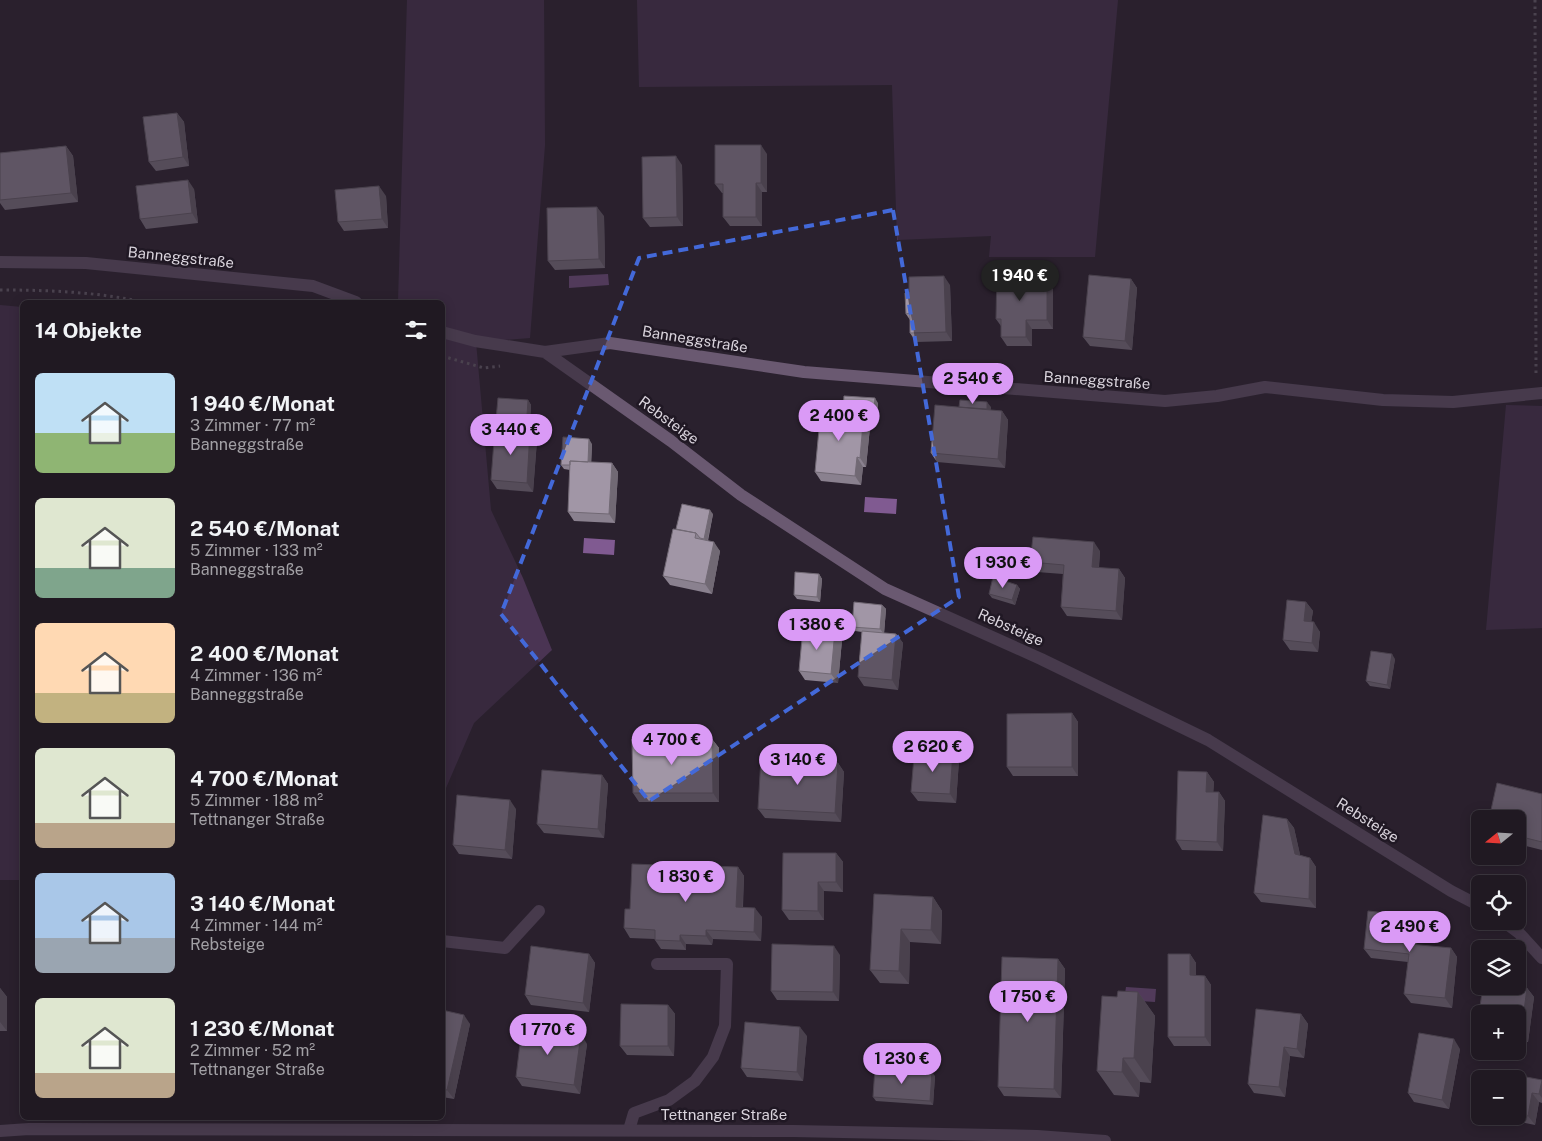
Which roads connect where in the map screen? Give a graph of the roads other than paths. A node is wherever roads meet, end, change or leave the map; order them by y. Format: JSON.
{"nodes":[{"id":1,"x":0,"y":262,"type":"edge"},
{"id":2,"x":350,"y":300,"type":"edge"},
{"id":3,"x":445,"y":333,"type":"edge"},
{"id":4,"x":545,"y":352,"type":"junction"},
{"id":5,"x":1539,"y":394,"type":"edge"},
{"id":6,"x":1471,"y":901,"type":"edge"},
{"id":7,"x":539,"y":911,"type":"dead end"},
{"id":8,"x":1515,"y":930,"type":"edge"},
{"id":9,"x":445,"y":941,"type":"edge"},
{"id":10,"x":1542,"y":958,"type":"edge"},
{"id":11,"x":657,"y":964,"type":"dead end"},
{"id":12,"x":343,"y":1123,"type":"edge"},
{"id":13,"x":629,"y":1130,"type":"junction"},
{"id":14,"x":0,"y":1131,"type":"edge"},
{"id":15,"x":1105,"y":1141,"type":"edge"}],
"edges":[{"from":1,"to":2,"type":"street","name":"Banneggstraße"},
{"from":3,"to":4,"type":"street","name":"Banneggstraße"},
{"from":4,"to":5,"type":"street","name":"Banneggstraße"},
{"from":4,"to":6,"type":"street","name":"Rebsteige"},
{"from":7,"to":9,"type":"street"},
{"from":8,"to":10,"type":"street"},
{"from":11,"to":13,"type":"street"},
{"from":12,"to":13,"type":"street","name":"Tettnanger Straße"},
{"from":12,"to":14,"type":"street","name":"Tettnanger Straße"},
{"from":13,"to":15,"type":"street","name":"Tettnanger Straße"}]}
